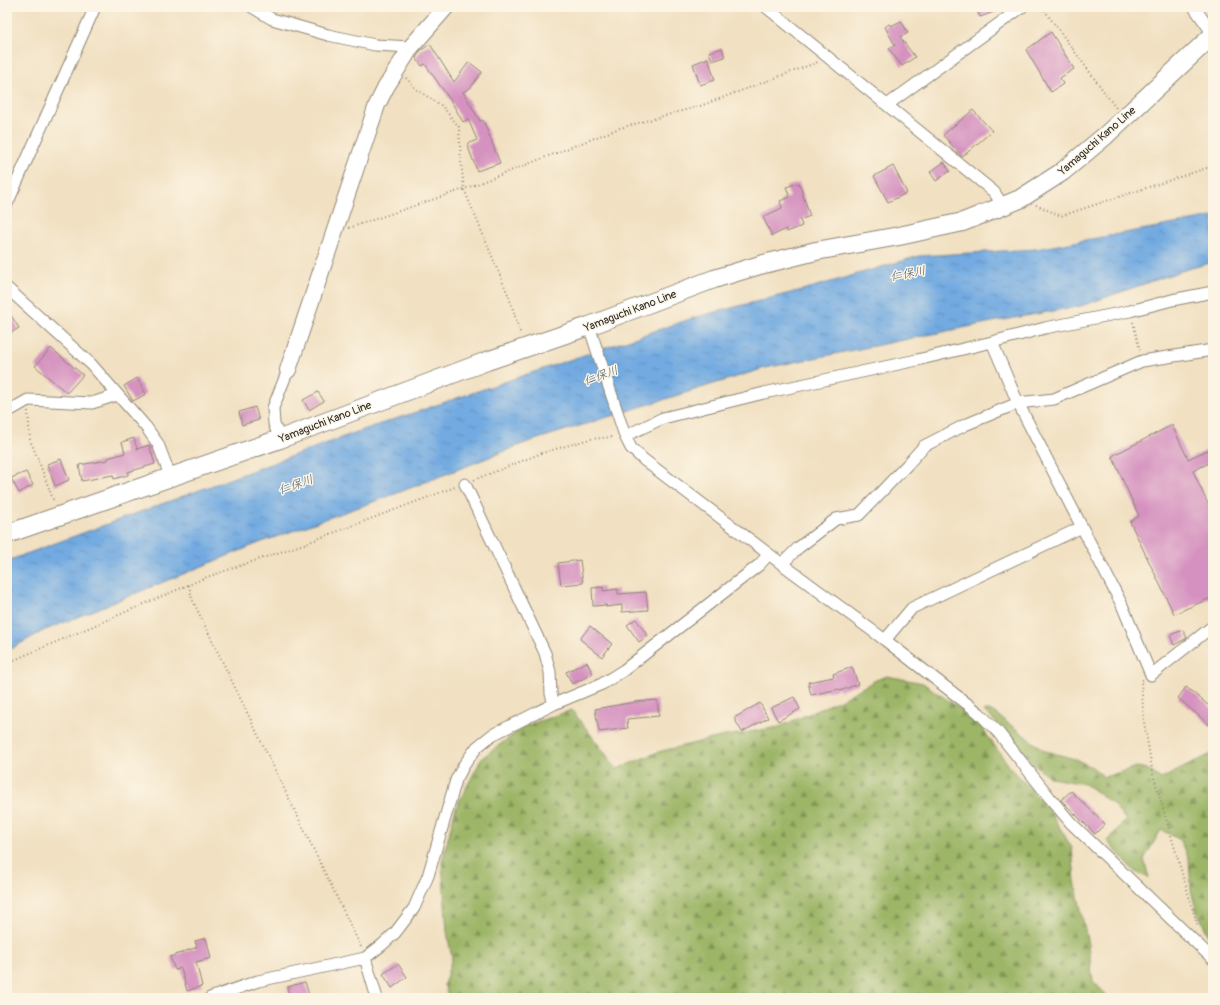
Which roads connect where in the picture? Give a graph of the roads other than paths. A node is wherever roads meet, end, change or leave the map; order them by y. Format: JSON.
{"nodes":[{"id":1,"x":95,"y":7,"type":"edge"},
{"id":2,"x":252,"y":7,"type":"edge"},
{"id":3,"x":446,"y":7,"type":"edge"},
{"id":4,"x":766,"y":7,"type":"edge"},
{"id":5,"x":1022,"y":7,"type":"edge"},
{"id":6,"x":1194,"y":7,"type":"edge"},
{"id":7,"x":1213,"y":34,"type":"edge"},
{"id":8,"x":411,"y":47,"type":"junction"},
{"id":9,"x":887,"y":105,"type":"junction"},
{"id":10,"x":7,"y":204,"type":"edge"},
{"id":11,"x":1003,"y":206,"type":"junction"},
{"id":12,"x":7,"y":288,"type":"edge"},
{"id":13,"x":1213,"y":292,"type":"edge"},
{"id":14,"x":591,"y":334,"type":"junction"},
{"id":15,"x":992,"y":342,"type":"junction"},
{"id":16,"x":1213,"y":350,"type":"edge"},
{"id":17,"x":288,"y":370,"type":"joint"},
{"id":18,"x":117,"y":395,"type":"junction"},
{"id":19,"x":1018,"y":403,"type":"junction"},
{"id":20,"x":7,"y":412,"type":"edge"},
{"id":21,"x":625,"y":433,"type":"junction"},
{"id":22,"x":280,"y":439,"type":"junction"},
{"id":23,"x":170,"y":478,"type":"junction"},
{"id":24,"x":465,"y":484,"type":"road end"},
{"id":25,"x":1082,"y":527,"type":"junction"},
{"id":26,"x":7,"y":534,"type":"edge"},
{"id":27,"x":769,"y":554,"type":"junction"},
{"id":28,"x":782,"y":564,"type":"junction"},
{"id":29,"x":1213,"y":626,"type":"edge"},
{"id":30,"x":885,"y":640,"type":"junction"},
{"id":31,"x":554,"y":704,"type":"junction"},
{"id":32,"x":364,"y":958,"type":"junction"},
{"id":33,"x":1213,"y":959,"type":"edge"},
{"id":34,"x":210,"y":998,"type":"edge"},
{"id":35,"x":377,"y":998,"type":"edge"}],
"edges":[{"from":1,"to":10,"type":"street"},
{"from":2,"to":8,"type":"street"},
{"from":3,"to":8,"type":"street"},
{"from":4,"to":9,"type":"street"},
{"from":5,"to":9,"type":"street"},
{"from":6,"to":7,"type":"street"},
{"from":7,"to":11,"type":"main road","name":"Yamaguchi Kano Line"},
{"from":8,"to":17,"type":"street"},
{"from":9,"to":11,"type":"street"},
{"from":11,"to":14,"type":"main road","name":"Yamaguchi Kano Line"},
{"from":12,"to":18,"type":"street"},
{"from":13,"to":15,"type":"street"},
{"from":14,"to":21,"type":"street"},
{"from":14,"to":22,"type":"main road","name":"Yamaguchi Kano Line"},
{"from":15,"to":19,"type":"street"},
{"from":15,"to":21,"type":"street"},
{"from":16,"to":19,"type":"street"},
{"from":17,"to":22,"type":"street"},
{"from":18,"to":20,"type":"street"},
{"from":18,"to":23,"type":"street"},
{"from":19,"to":25,"type":"street"},
{"from":19,"to":28,"type":"street"},
{"from":21,"to":27,"type":"street"},
{"from":22,"to":23,"type":"main road","name":"Yamaguchi Kano Line"},
{"from":23,"to":26,"type":"main road","name":"Yamaguchi Kano Line"},
{"from":24,"to":31,"type":"street"},
{"from":25,"to":29,"type":"street"},
{"from":25,"to":30,"type":"street"},
{"from":27,"to":28,"type":"street"},
{"from":27,"to":31,"type":"street"},
{"from":28,"to":30,"type":"street"},
{"from":30,"to":33,"type":"street"},
{"from":31,"to":32,"type":"street"},
{"from":32,"to":34,"type":"street"},
{"from":32,"to":35,"type":"street"}]}
